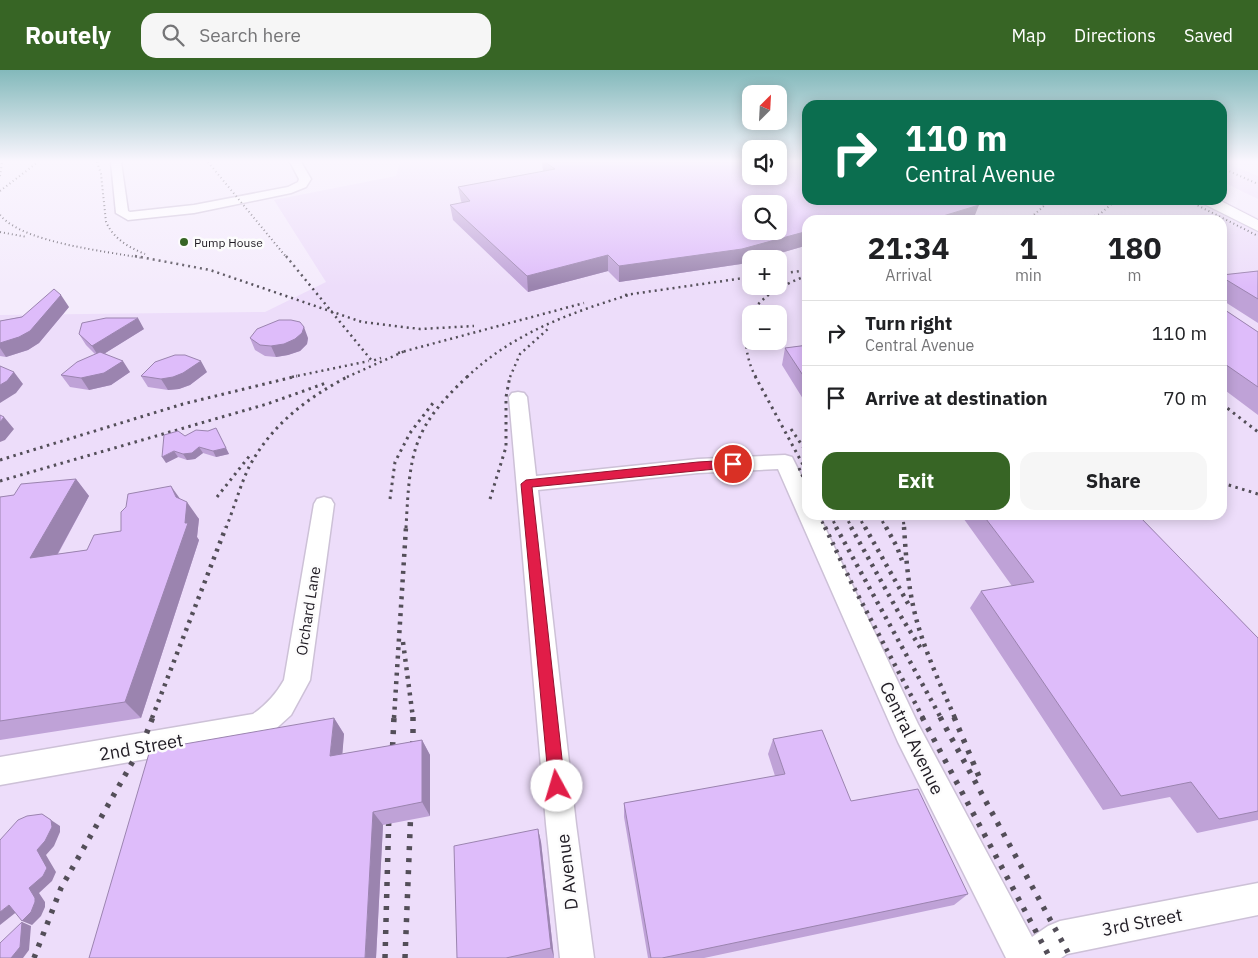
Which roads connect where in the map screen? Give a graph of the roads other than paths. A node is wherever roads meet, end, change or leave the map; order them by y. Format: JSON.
{"nodes":[{"id":1,"x":121,"y":203,"type":"edge"},
{"id":2,"x":222,"y":203,"type":"edge"},
{"id":3,"x":1217,"y":205,"type":"edge"},
{"id":4,"x":1258,"y":226,"type":"edge"},
{"id":5,"x":518,"y":398,"type":"dead end"},
{"id":6,"x":526,"y":484,"type":"junction"},
{"id":7,"x":802,"y":500,"type":"edge"},
{"id":8,"x":324,"y":504,"type":"dead end"},
{"id":9,"x":811,"y":520,"type":"edge"},
{"id":10,"x":278,"y":713,"type":"joint"},
{"id":11,"x":0,"y":771,"type":"edge"},
{"id":12,"x":1258,"y":899,"type":"edge"},
{"id":13,"x":577,"y":958,"type":"edge"},
{"id":14,"x":1024,"y":958,"type":"edge"},
{"id":15,"x":1032,"y":958,"type":"edge"}],
"edges":[{"from":1,"to":2,"type":"street"},
{"from":3,"to":4,"type":"main road"},
{"from":5,"to":6,"type":"street","name":"D Avenue"},
{"from":6,"to":7,"type":"street","name":"Central Avenue"},
{"from":6,"to":13,"type":"street","name":"D Avenue"},
{"from":8,"to":10,"type":"street","name":"Orchard Lane"},
{"from":9,"to":14,"type":"street","name":"Central Avenue"},
{"from":10,"to":11,"type":"street","name":"2nd Street"},
{"from":12,"to":15,"type":"street","name":"3rd Street"}]}
